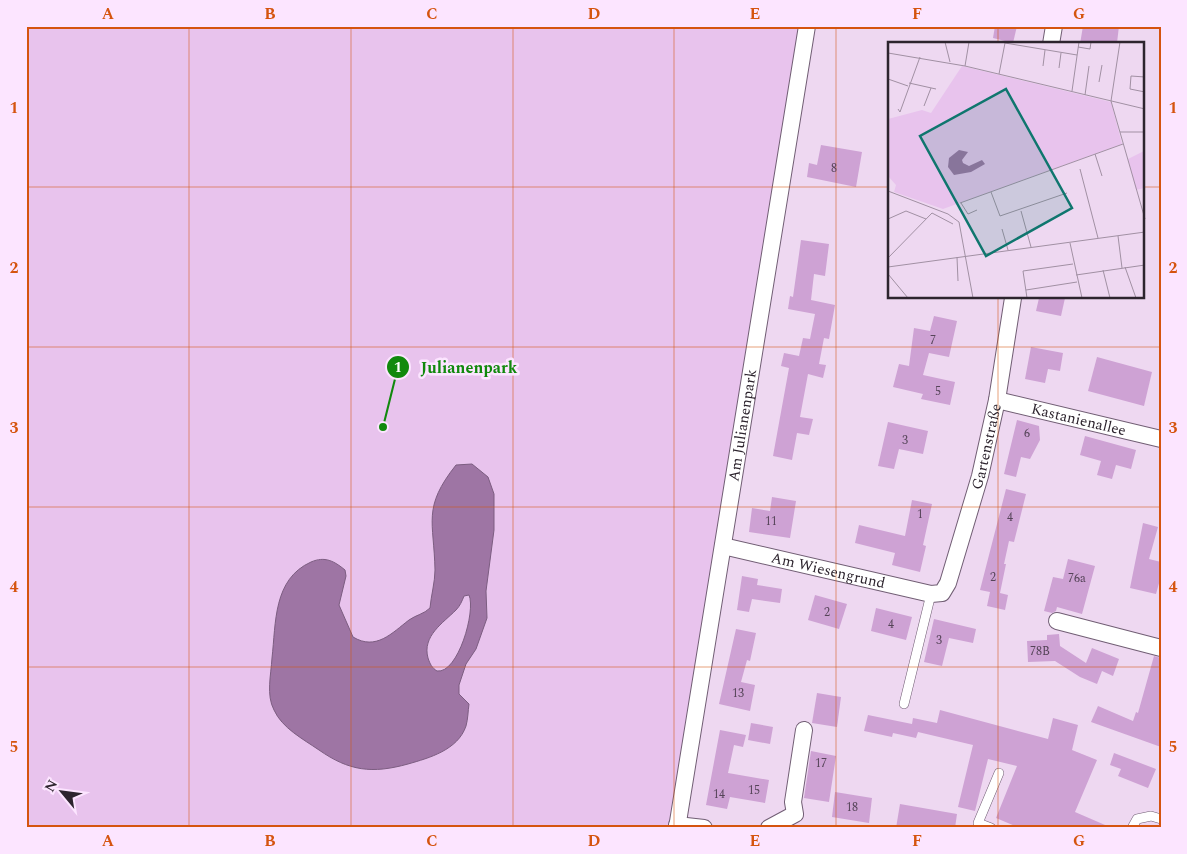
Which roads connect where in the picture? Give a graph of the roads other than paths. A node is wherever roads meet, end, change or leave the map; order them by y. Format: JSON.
{"nodes":[{"id":1,"x":807,"y":26,"type":"edge"},
{"id":2,"x":1054,"y":26,"type":"edge"},
{"id":3,"x":1051,"y":42,"type":"edge"},
{"id":4,"x":1013,"y":299,"type":"edge"},
{"id":5,"x":997,"y":400,"type":"junction"},
{"id":6,"x":1161,"y":439,"type":"edge"},
{"id":7,"x":723,"y":546,"type":"junction"},
{"id":8,"x":937,"y":593,"type":"junction"},
{"id":9,"x":1057,"y":621,"type":"dead end"},
{"id":10,"x":1161,"y":648,"type":"edge"},
{"id":11,"x":904,"y":704,"type":"dead end"},
{"id":12,"x":804,"y":730,"type":"dead end"},
{"id":13,"x":999,"y":772,"type":"dead end"},
{"id":14,"x":1161,"y":819,"type":"edge"},
{"id":15,"x":977,"y":825,"type":"edge"},
{"id":16,"x":677,"y":826,"type":"edge"},
{"id":17,"x":704,"y":828,"type":"edge"},
{"id":18,"x":769,"y":828,"type":"edge"},
{"id":19,"x":991,"y":828,"type":"edge"},
{"id":20,"x":1132,"y":828,"type":"edge"}],
"edges":[{"from":1,"to":7,"type":"street","name":"Am Julianenpark"},
{"from":2,"to":3,"type":"street"},
{"from":4,"to":5,"type":"street","name":"Gartenstraße"},
{"from":5,"to":6,"type":"street","name":"Kastanienallee"},
{"from":5,"to":8,"type":"street","name":"Gartenstraße"},
{"from":7,"to":8,"type":"street","name":"Am Wiesengrund"},
{"from":7,"to":16,"type":"street","name":"Am Julianenpark"},
{"from":8,"to":11,"type":"lane"},
{"from":9,"to":10,"type":"street"},
{"from":12,"to":18,"type":"street"},
{"from":13,"to":15,"type":"lane"},
{"from":14,"to":20,"type":"lane"},
{"from":15,"to":19,"type":"lane"},
{"from":16,"to":17,"type":"street","name":"Am Julianenpark"}]}
